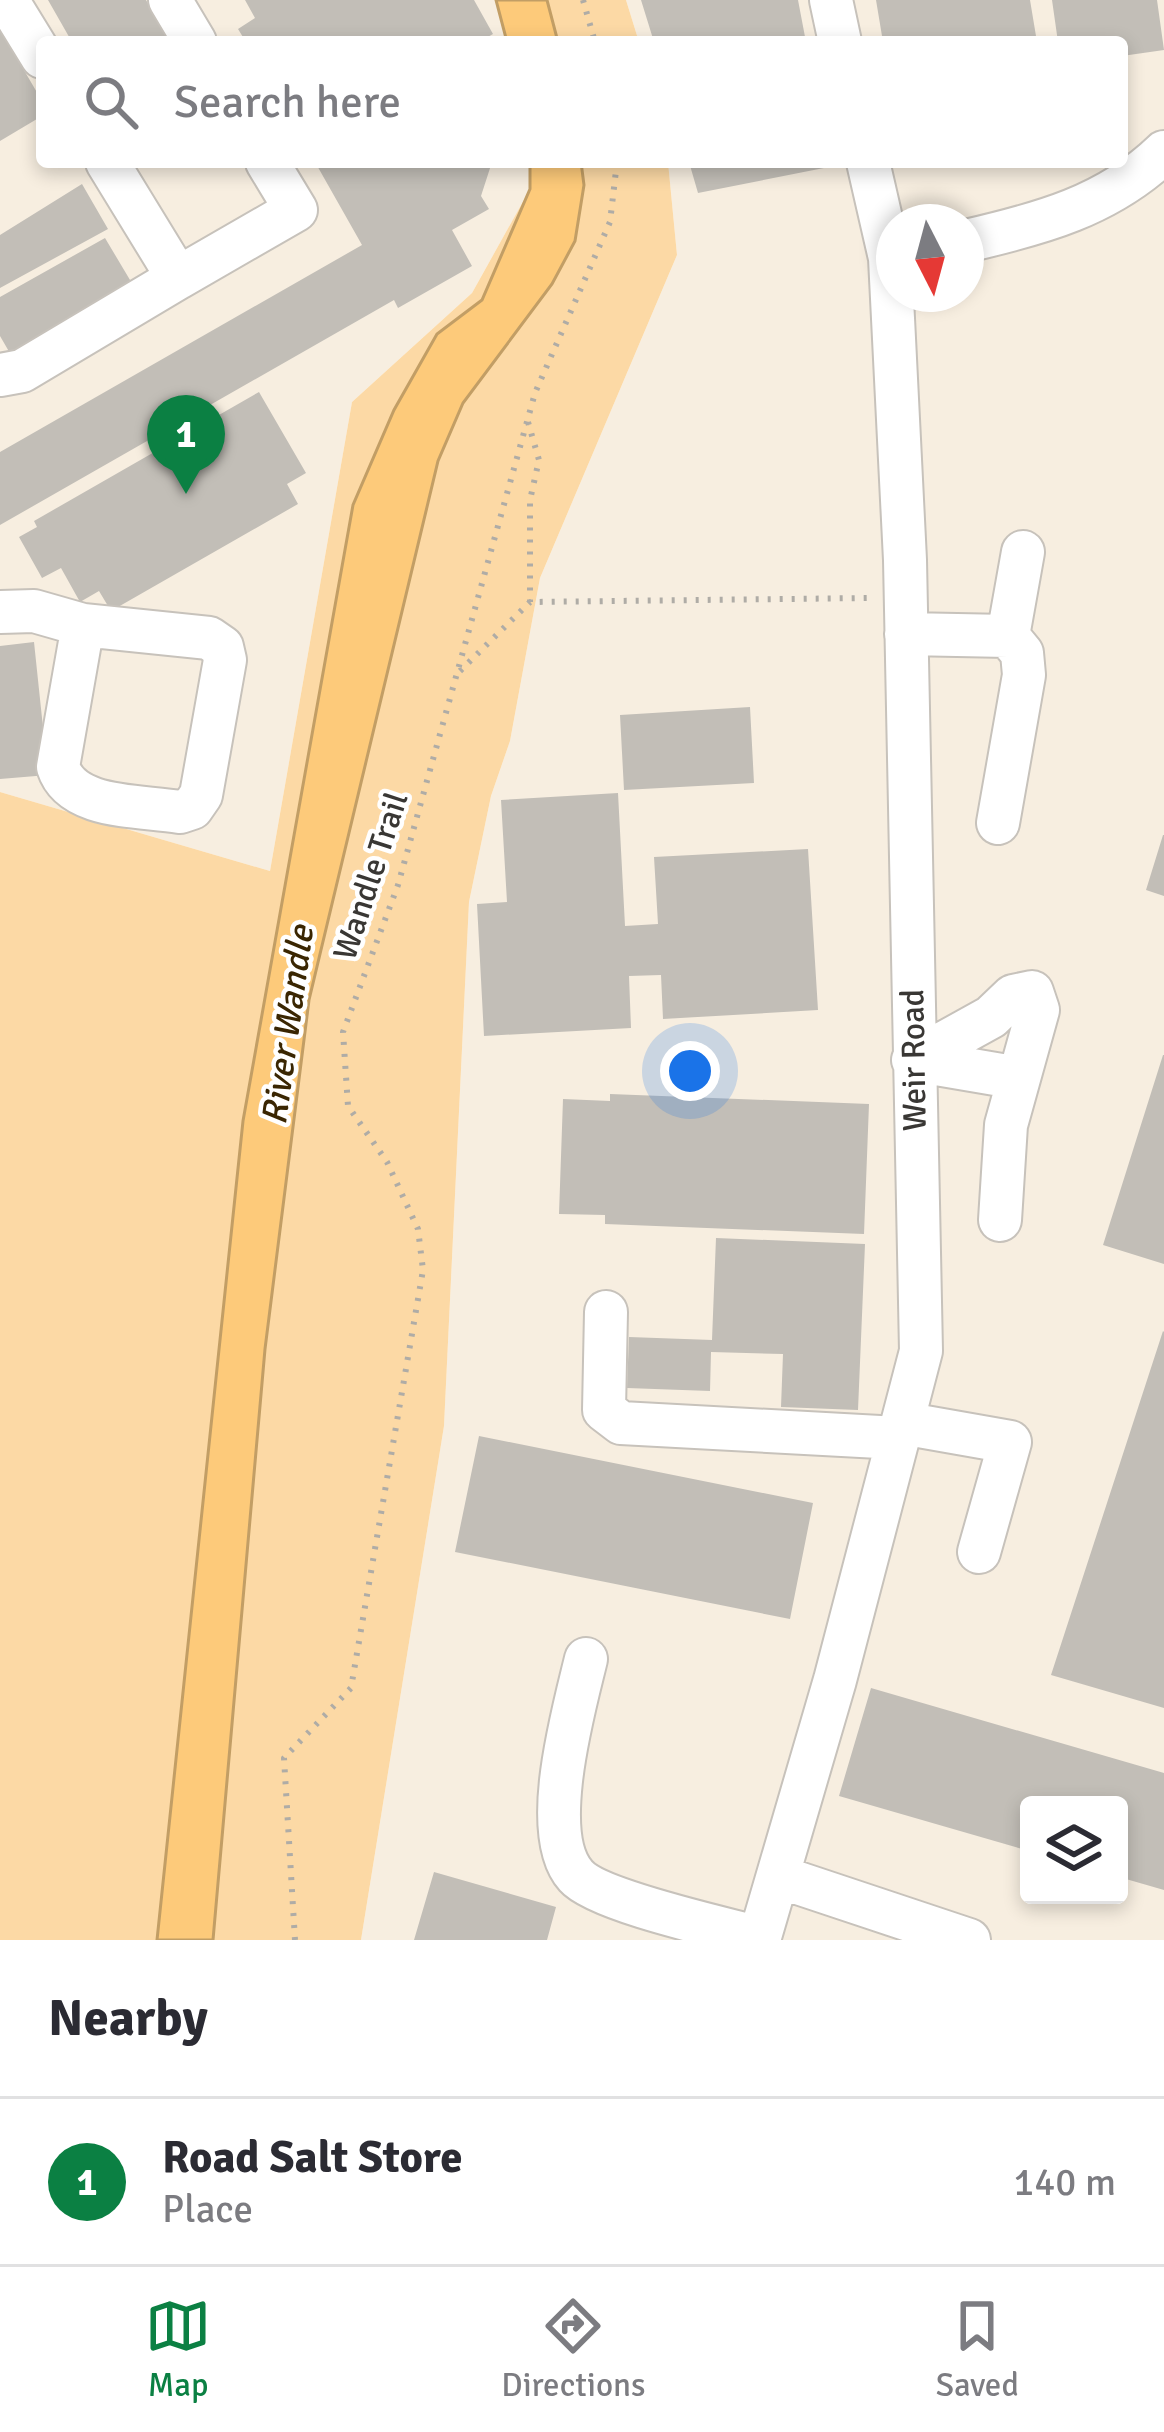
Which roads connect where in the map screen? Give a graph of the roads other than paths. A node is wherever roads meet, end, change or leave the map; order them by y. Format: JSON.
{"nodes":[{"id":1,"x":7,"y":0,"type":"edge"},
{"id":2,"x":170,"y":0,"type":"edge"},
{"id":3,"x":831,"y":0,"type":"edge"},
{"id":4,"x":192,"y":36,"type":"edge"},
{"id":5,"x":839,"y":36,"type":"edge"},
{"id":6,"x":36,"y":47,"type":"edge"},
{"id":7,"x":1164,"y":152,"type":"edge"},
{"id":8,"x":111,"y":168,"type":"edge"},
{"id":9,"x":271,"y":168,"type":"edge"},
{"id":10,"x":870,"y":168,"type":"edge"},
{"id":11,"x":878,"y":204,"type":"edge"},
{"id":12,"x":984,"y":237,"type":"edge"},
{"id":13,"x":178,"y":278,"type":"junction"},
{"id":14,"x":894,"y":312,"type":"edge"},
{"id":15,"x":0,"y":375,"type":"edge"},
{"id":16,"x":1023,"y":552,"type":"dead end"},
{"id":17,"x":0,"y":611,"type":"edge"},
{"id":18,"x":83,"y":625,"type":"junction"},
{"id":19,"x":906,"y":634,"type":"junction"},
{"id":20,"x":1008,"y":636,"type":"junction"},
{"id":21,"x":998,"y":824,"type":"dead end"},
{"id":22,"x":913,"y":1060,"type":"junction"},
{"id":23,"x":1019,"y":1078,"type":"junction"},
{"id":24,"x":1000,"y":1220,"type":"dead end"},
{"id":25,"x":606,"y":1312,"type":"dead end"},
{"id":26,"x":900,"y":1431,"type":"junction"},
{"id":27,"x":979,"y":1552,"type":"dead end"},
{"id":28,"x":586,"y":1659,"type":"dead end"},
{"id":29,"x":780,"y":1877,"type":"junction"},
{"id":30,"x":759,"y":1939,"type":"edge"},
{"id":31,"x":969,"y":1940,"type":"edge"}],
"edges":[{"from":1,"to":6,"type":"lane"},
{"from":2,"to":4,"type":"lane"},
{"from":3,"to":5,"type":"lane"},
{"from":7,"to":12,"type":"lane"},
{"from":8,"to":13,"type":"lane"},
{"from":9,"to":13,"type":"lane"},
{"from":10,"to":11,"type":"lane","name":"Weir Road"},
{"from":13,"to":15,"type":"lane"},
{"from":14,"to":19,"type":"lane","name":"Weir Road"},
{"from":16,"to":20,"type":"lane"},
{"from":17,"to":18,"type":"lane"},
{"from":18,"to":18,"type":"lane"},
{"from":19,"to":20,"type":"lane"},
{"from":19,"to":22,"type":"lane","name":"Weir Road"},
{"from":20,"to":21,"type":"lane"},
{"from":22,"to":23,"type":"lane"},
{"from":22,"to":23,"type":"lane"},
{"from":22,"to":26,"type":"lane","name":"Weir Road"},
{"from":23,"to":24,"type":"lane"},
{"from":25,"to":26,"type":"lane"},
{"from":26,"to":27,"type":"lane"},
{"from":26,"to":29,"type":"lane","name":"Weir Road"},
{"from":28,"to":30,"type":"lane"},
{"from":29,"to":30,"type":"lane","name":"Weir Road"},
{"from":29,"to":31,"type":"lane"}]}
